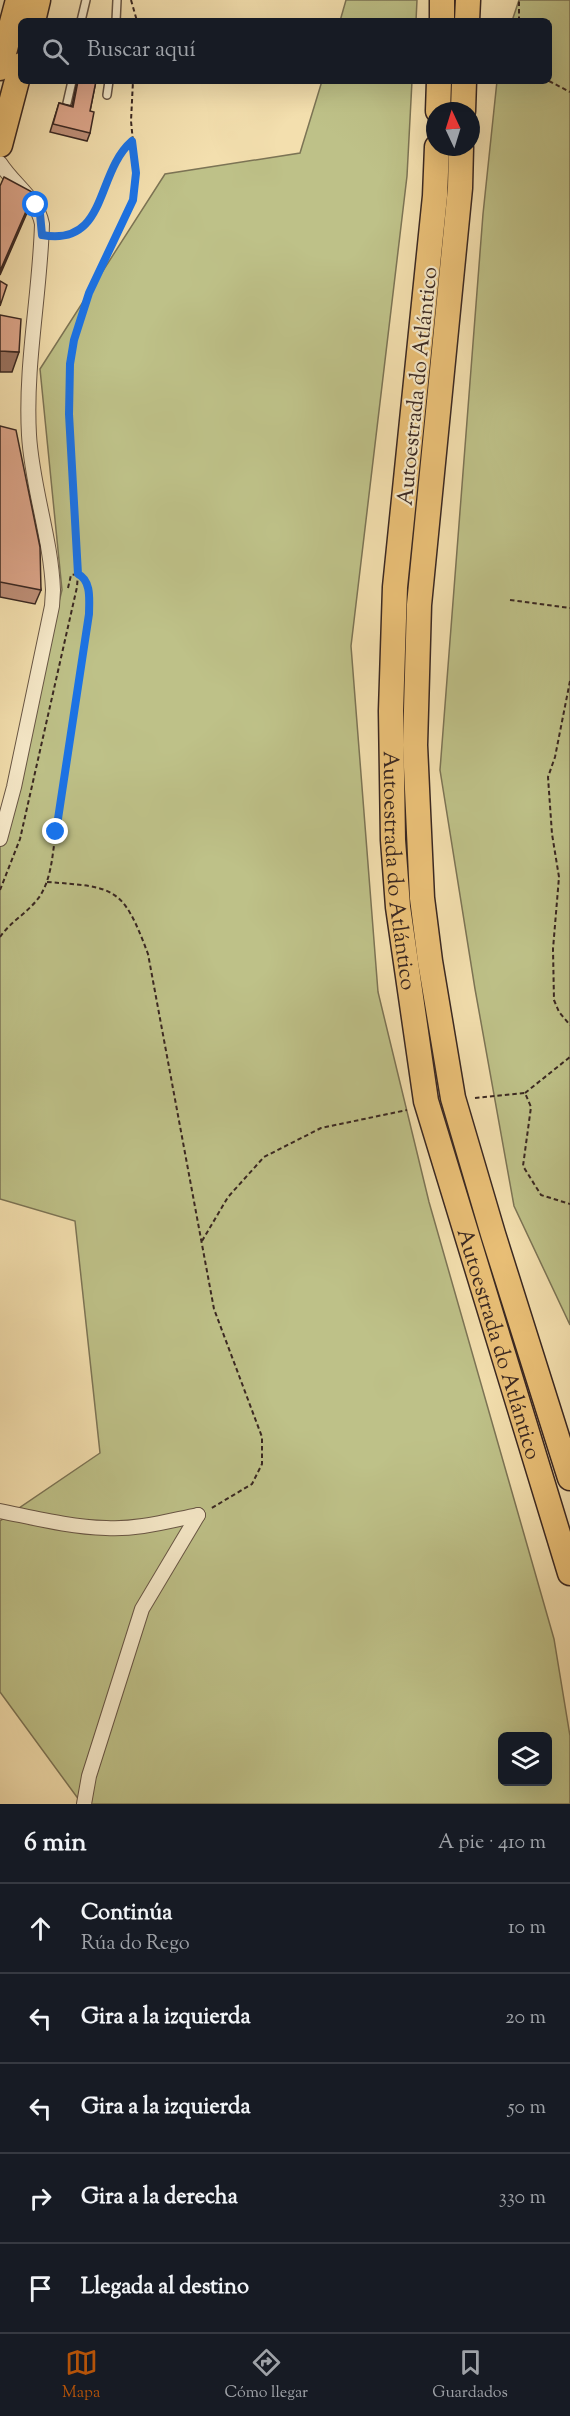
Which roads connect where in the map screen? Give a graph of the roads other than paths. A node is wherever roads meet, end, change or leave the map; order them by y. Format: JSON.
{"nodes":[{"id":1,"x":18,"y":0,"type":"edge"},
{"id":2,"x":38,"y":0,"type":"edge"},
{"id":3,"x":86,"y":0,"type":"edge"},
{"id":4,"x":117,"y":0,"type":"edge"},
{"id":5,"x":442,"y":0,"type":"edge"},
{"id":6,"x":468,"y":0,"type":"edge"},
{"id":7,"x":34,"y":18,"type":"edge"},
{"id":8,"x":82,"y":18,"type":"edge"},
{"id":9,"x":116,"y":18,"type":"edge"},
{"id":10,"x":442,"y":18,"type":"edge"},
{"id":11,"x":467,"y":18,"type":"edge"},
{"id":12,"x":0,"y":68,"type":"edge"},
{"id":13,"x":18,"y":76,"type":"edge"},
{"id":14,"x":71,"y":84,"type":"edge"},
{"id":15,"x":109,"y":84,"type":"edge"},
{"id":16,"x":439,"y":84,"type":"edge"},
{"id":17,"x":464,"y":84,"type":"edge"},
{"id":18,"x":107,"y":95,"type":"dead end"},
{"id":19,"x":438,"y":102,"type":"edge"},
{"id":20,"x":463,"y":102,"type":"edge"},
{"id":21,"x":67,"y":103,"type":"edge"},
{"id":22,"x":0,"y":145,"type":"edge"},
{"id":23,"x":437,"y":156,"type":"edge"},
{"id":24,"x":461,"y":156,"type":"edge"},
{"id":25,"x":0,"y":163,"type":"edge"},
{"id":26,"x":0,"y":187,"type":"edge"},
{"id":27,"x":19,"y":188,"type":"junction"},
{"id":28,"x":4,"y":808,"type":"edge"},
{"id":29,"x":0,"y":839,"type":"edge"},
{"id":30,"x":570,"y":1478,"type":"edge"},
{"id":31,"x":0,"y":1511,"type":"edge"},
{"id":32,"x":570,"y":1574,"type":"edge"},
{"id":33,"x":84,"y":1804,"type":"edge"}],
"edges":[{"from":1,"to":12,"type":"highway"},
{"from":2,"to":7,"type":"highway"},
{"from":3,"to":8,"type":"lane"},
{"from":4,"to":9,"type":"lane"},
{"from":5,"to":10,"type":"highway"},
{"from":6,"to":11,"type":"highway"},
{"from":13,"to":22,"type":"highway"},
{"from":14,"to":21,"type":"lane"},
{"from":15,"to":18,"type":"lane"},
{"from":16,"to":19,"type":"highway"},
{"from":17,"to":20,"type":"highway"},
{"from":23,"to":32,"type":"highway","name":"Autoestrada do Atlántico"},
{"from":24,"to":30,"type":"highway","name":"Autoestrada do Atlántico"},
{"from":25,"to":27,"type":"street"},
{"from":26,"to":27,"type":"street"},
{"from":27,"to":28,"type":"street"},
{"from":28,"to":29,"type":"street"},
{"from":31,"to":33,"type":"street"}]}
